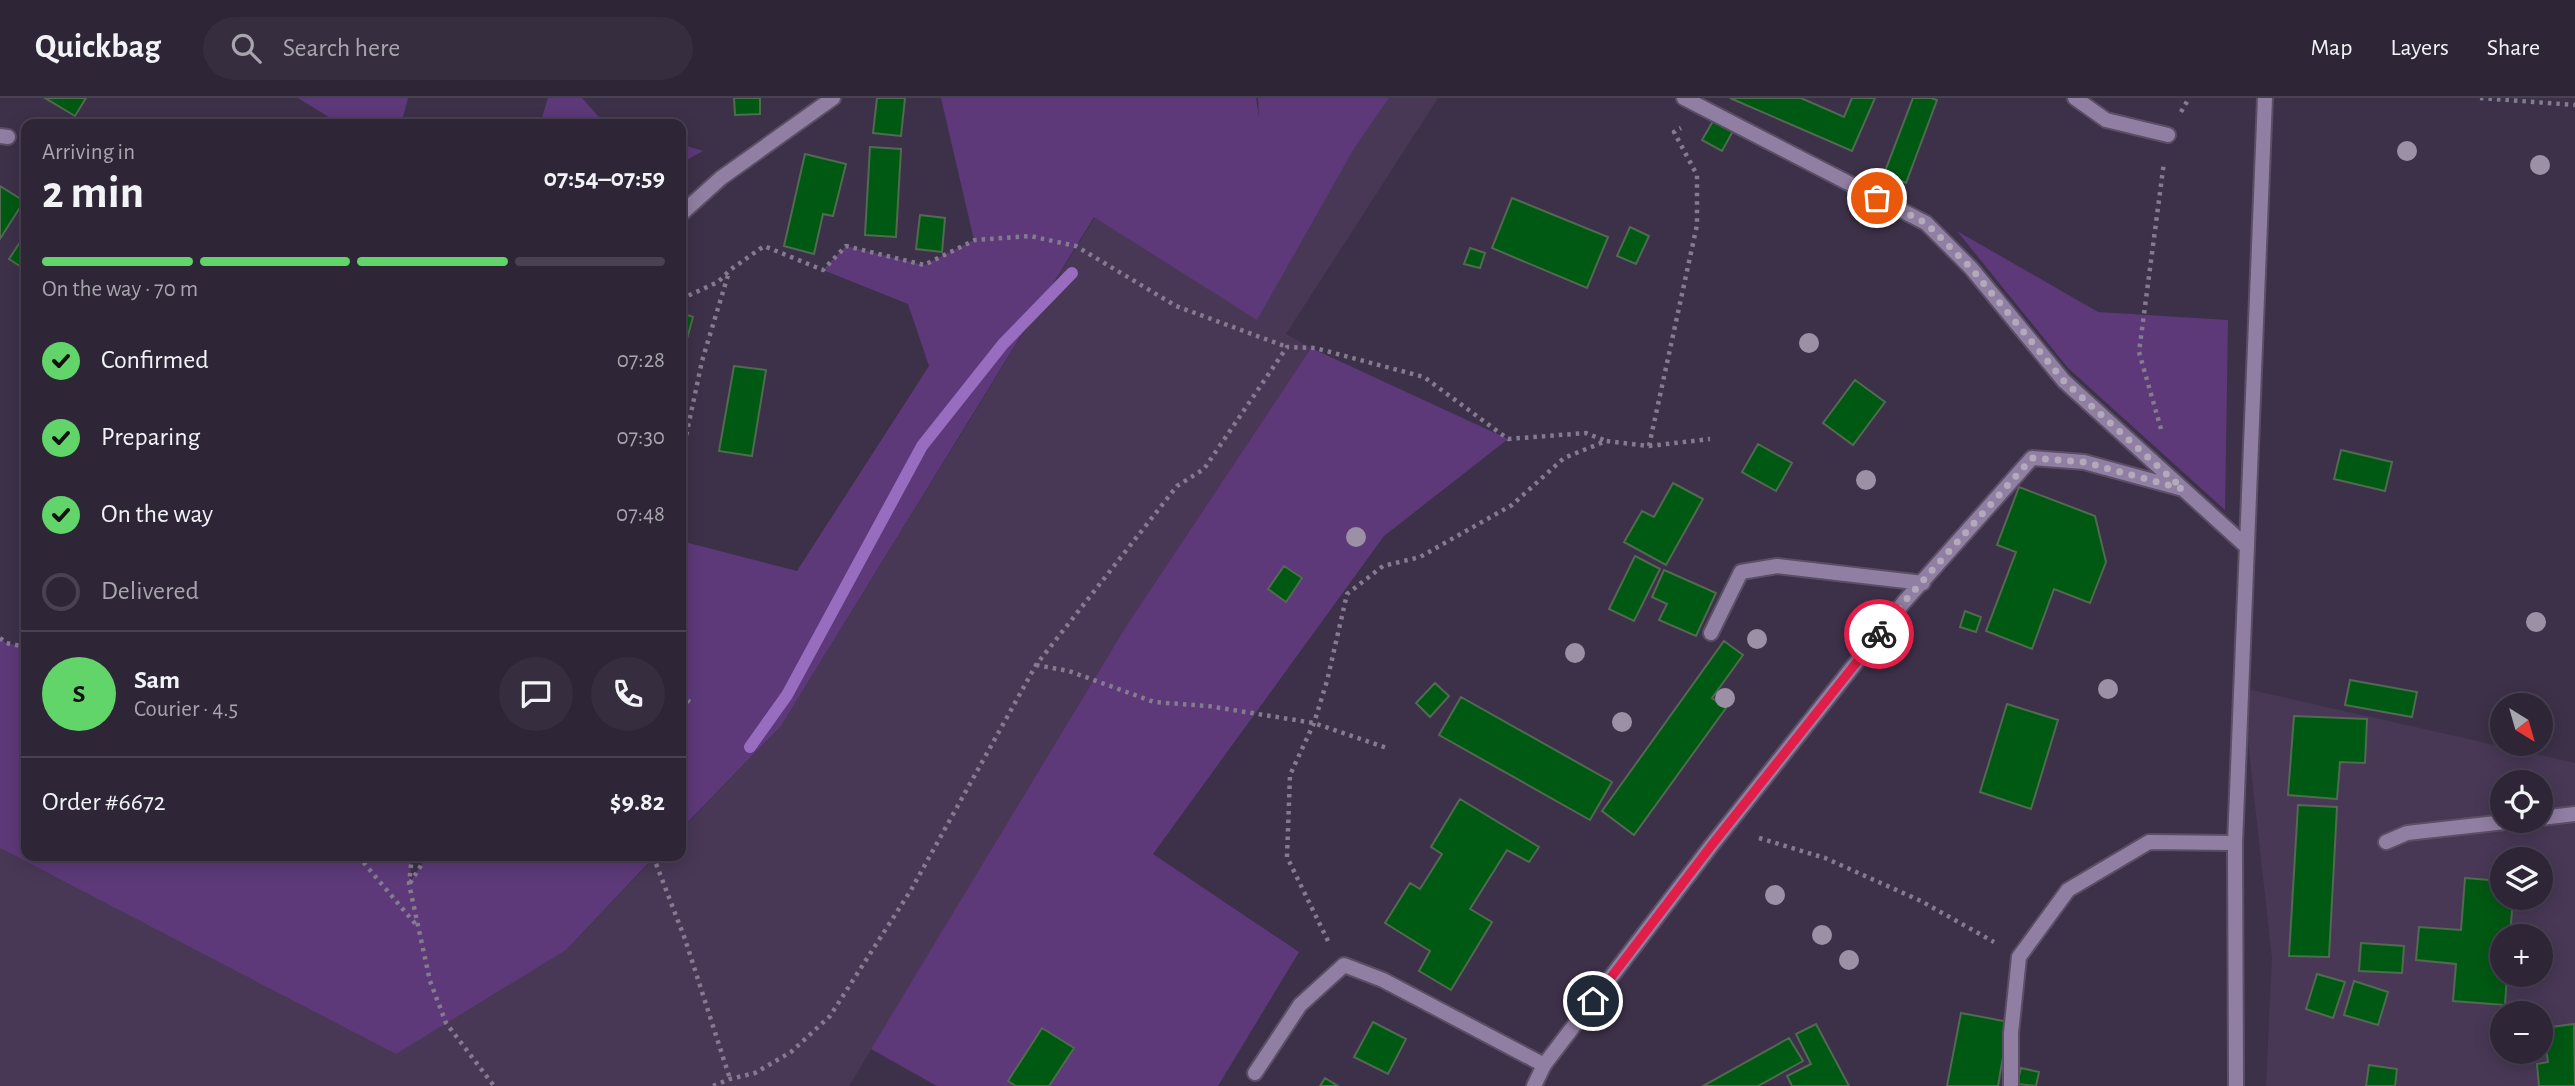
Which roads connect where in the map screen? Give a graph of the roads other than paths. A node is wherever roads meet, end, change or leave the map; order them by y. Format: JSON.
{"nodes":[{"id":1,"x":833,"y":98,"type":"edge"},
{"id":2,"x":1684,"y":98,"type":"edge"},
{"id":3,"x":2075,"y":98,"type":"edge"},
{"id":4,"x":2265,"y":98,"type":"edge"},
{"id":5,"x":2168,"y":135,"type":"road end"},
{"id":6,"x":686,"y":210,"type":"edge"},
{"id":7,"x":2183,"y":489,"type":"junction"},
{"id":8,"x":2246,"y":547,"type":"junction"},
{"id":9,"x":1923,"y":583,"type":"junction"},
{"id":10,"x":1711,"y":633,"type":"dead end"},
{"id":11,"x":2575,"y":814,"type":"edge"},
{"id":12,"x":2553,"y":817,"type":"edge"},
{"id":13,"x":2490,"y":824,"type":"edge"},
{"id":14,"x":2386,"y":842,"type":"dead end"},
{"id":15,"x":2235,"y":843,"type":"junction"},
{"id":16,"x":1544,"y":1065,"type":"junction"},
{"id":17,"x":1255,"y":1073,"type":"dead end"},
{"id":18,"x":1534,"y":1086,"type":"edge"},
{"id":19,"x":2011,"y":1086,"type":"edge"},
{"id":20,"x":2236,"y":1086,"type":"edge"}],
"edges":[{"from":1,"to":6,"type":"street"},
{"from":2,"to":7,"type":"street"},
{"from":3,"to":5,"type":"street"},
{"from":4,"to":8,"type":"street"},
{"from":7,"to":8,"type":"street"},
{"from":7,"to":9,"type":"street"},
{"from":8,"to":15,"type":"street"},
{"from":9,"to":10,"type":"street"},
{"from":9,"to":16,"type":"street"},
{"from":11,"to":12,"type":"street"},
{"from":13,"to":14,"type":"street"},
{"from":15,"to":19,"type":"street"},
{"from":15,"to":20,"type":"street"},
{"from":16,"to":17,"type":"street"},
{"from":16,"to":18,"type":"street"}]}
